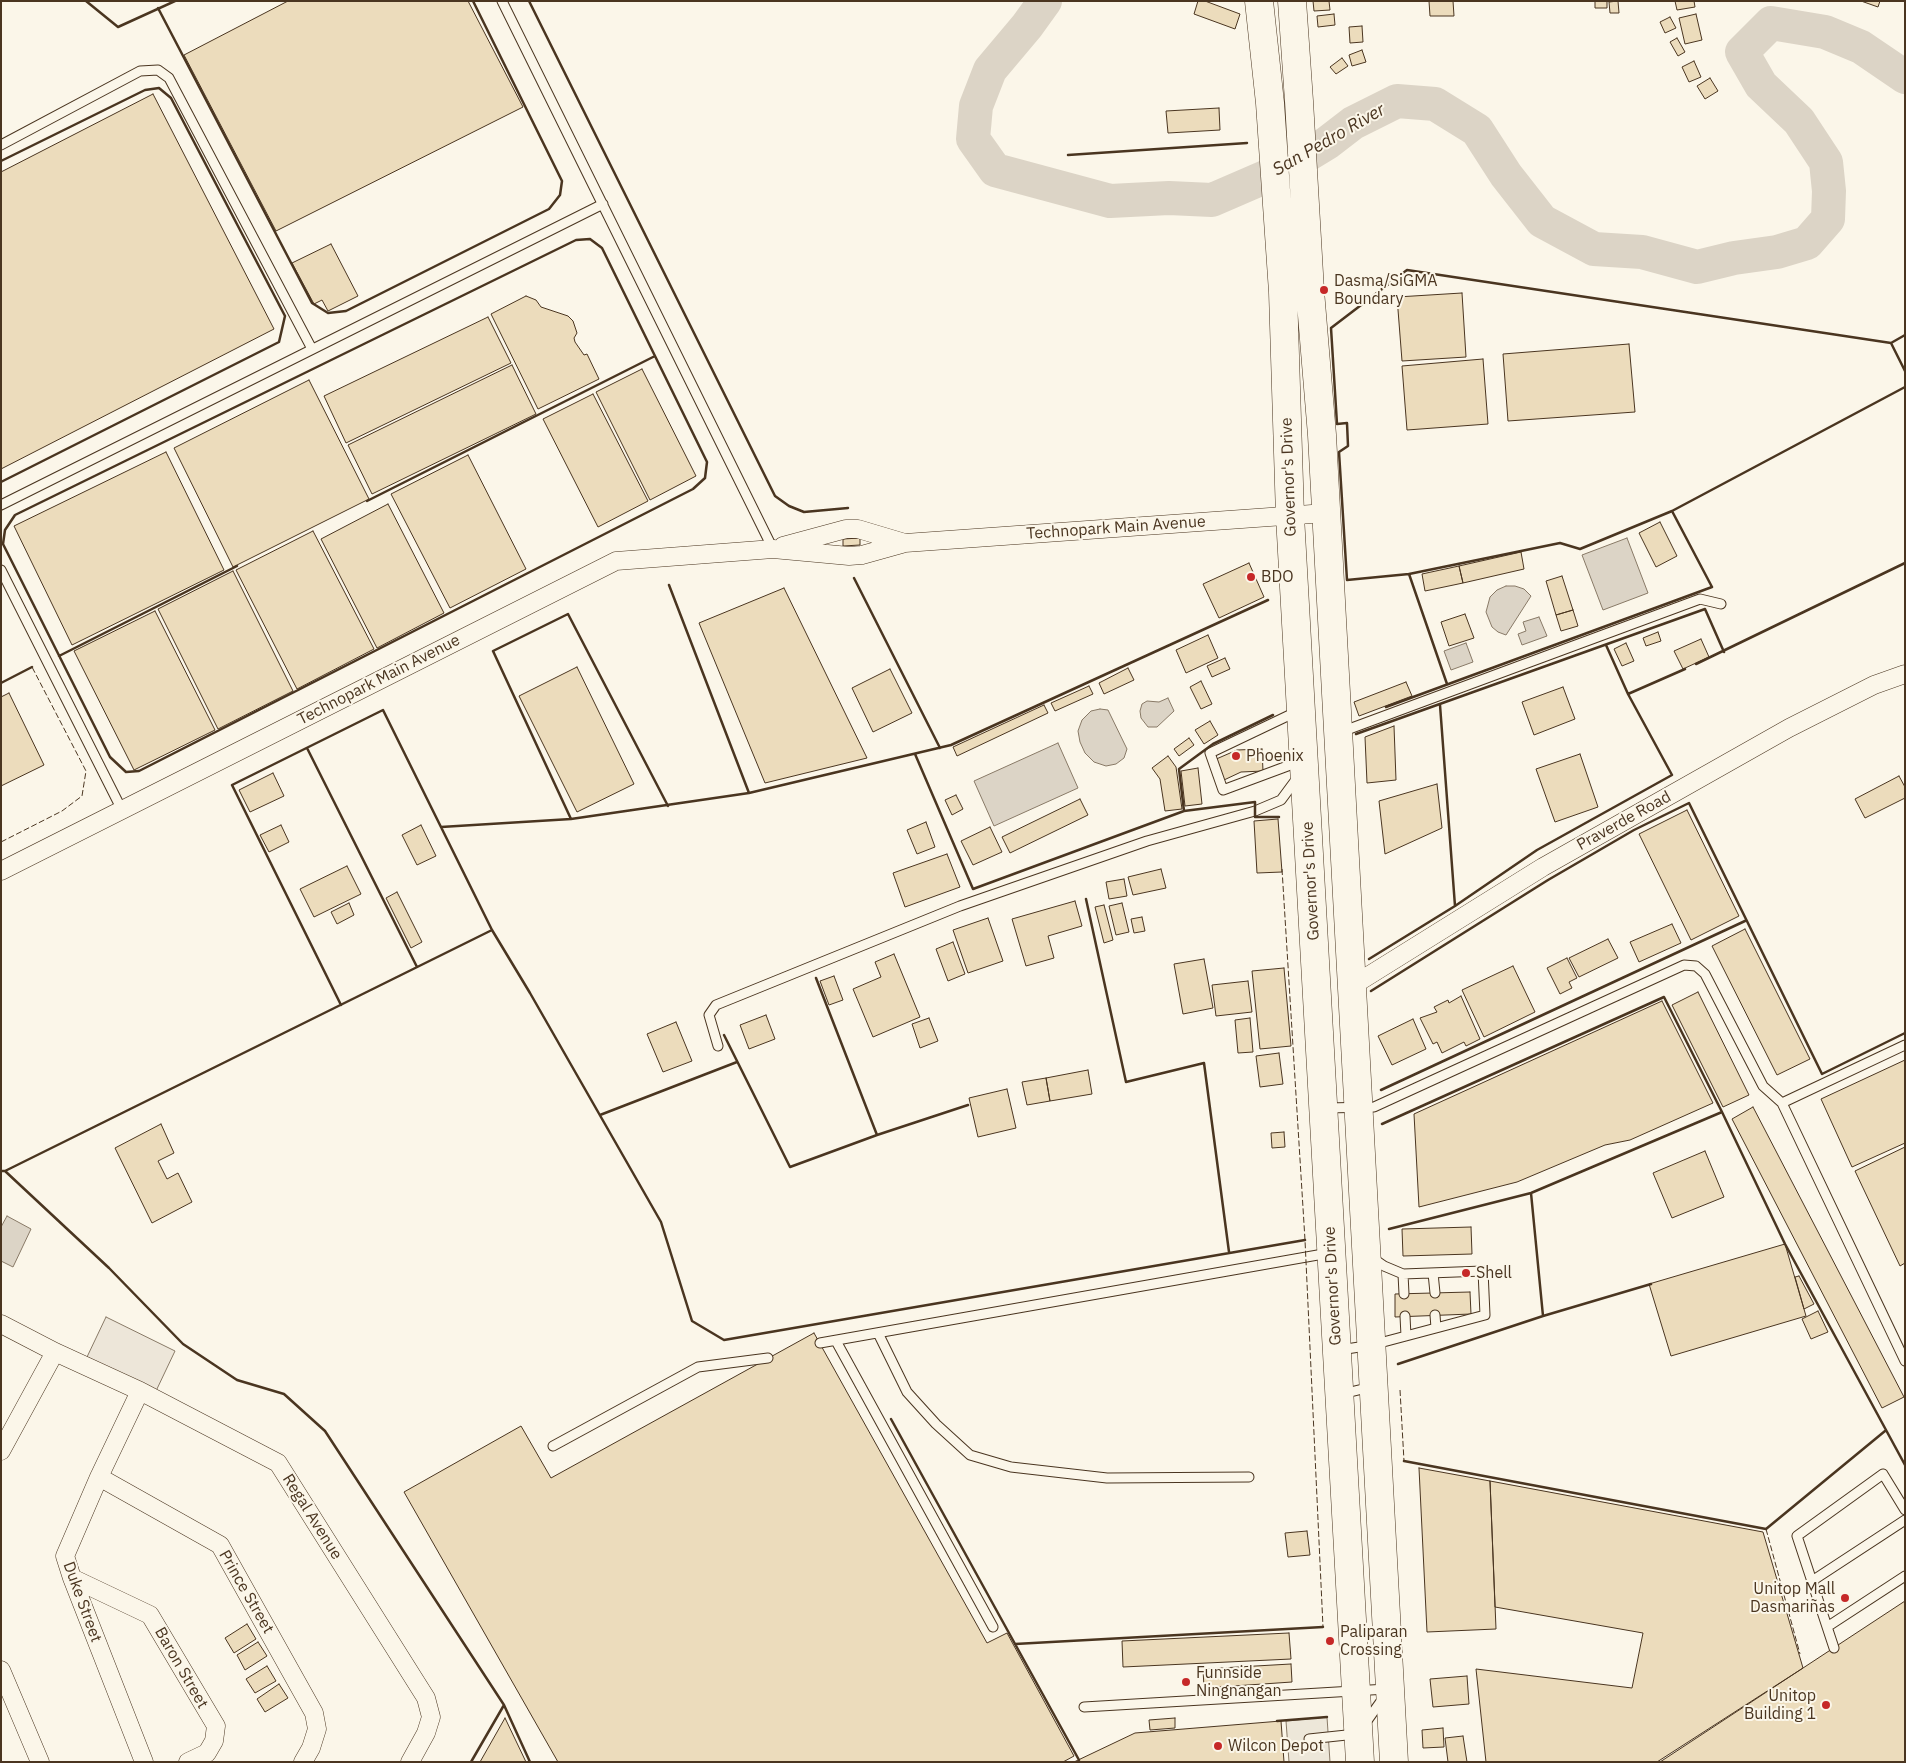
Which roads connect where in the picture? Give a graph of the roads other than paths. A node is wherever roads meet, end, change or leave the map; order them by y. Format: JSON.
{"nodes":[{"id":1,"x":502,"y":1,"type":"edge"},
{"id":2,"x":1259,"y":1,"type":"edge"},
{"id":3,"x":1292,"y":1,"type":"edge"},
{"id":4,"x":1,"y":145,"type":"edge"},
{"id":5,"x":603,"y":204,"type":"junction"},
{"id":6,"x":312,"y":349,"type":"junction"},
{"id":7,"x":1,"y":505,"type":"edge"},
{"id":8,"x":1326,"y":513,"type":"junction"},
{"id":9,"x":1290,"y":516,"type":"junction"},
{"id":10,"x":905,"y":543,"type":"junction"},
{"id":11,"x":773,"y":549,"type":"junction"},
{"id":12,"x":1,"y":570,"type":"edge"},
{"id":13,"x":1721,"y":604,"type":"dead end"},
{"id":14,"x":1905,"y":674,"type":"edge"},
{"id":15,"x":1301,"y":710,"type":"junction"},
{"id":16,"x":1338,"y":732,"type":"junction"},
{"id":17,"x":1304,"y":765,"type":"junction"},
{"id":18,"x":122,"y":810,"type":"junction"},
{"id":19,"x":1,"y":871,"type":"edge"},
{"id":20,"x":1352,"y":986,"type":"junction"},
{"id":21,"x":1905,"y":1045,"type":"edge"},
{"id":22,"x":718,"y":1046,"type":"dead end"},
{"id":23,"x":1782,"y":1104,"type":"junction"},
{"id":24,"x":1359,"y":1107,"type":"junction"},
{"id":25,"x":1323,"y":1108,"type":"junction"},
{"id":26,"x":1332,"y":1253,"type":"junction"},
{"id":27,"x":1367,"y":1254,"type":"junction"},
{"id":28,"x":1434,"y":1273,"type":"junction"},
{"id":29,"x":1404,"y":1274,"type":"junction"},
{"id":30,"x":1434,"y":1293,"type":"dead end"},
{"id":31,"x":1404,"y":1294,"type":"dead end"},
{"id":32,"x":1435,"y":1315,"type":"dead end"},
{"id":33,"x":1405,"y":1316,"type":"dead end"},
{"id":34,"x":1,"y":1324,"type":"edge"},
{"id":35,"x":1436,"y":1328,"type":"junction"},
{"id":36,"x":878,"y":1333,"type":"junction"},
{"id":37,"x":1406,"y":1336,"type":"junction"},
{"id":38,"x":836,"y":1341,"type":"junction"},
{"id":39,"x":820,"y":1343,"type":"dead end"},
{"id":40,"x":1372,"y":1345,"type":"junction"},
{"id":41,"x":1337,"y":1350,"type":"junction"},
{"id":42,"x":55,"y":1352,"type":"junction"},
{"id":43,"x":768,"y":1358,"type":"dead end"},
{"id":44,"x":1905,"y":1361,"type":"edge"},
{"id":45,"x":1374,"y":1386,"type":"junction"},
{"id":46,"x":140,"y":1391,"type":"junction"},
{"id":47,"x":1340,"y":1394,"type":"junction"},
{"id":48,"x":553,"y":1446,"type":"dead end"},
{"id":49,"x":1,"y":1451,"type":"edge"},
{"id":50,"x":98,"y":1477,"type":"junction"},
{"id":51,"x":1249,"y":1477,"type":"dead end"},
{"id":52,"x":1905,"y":1510,"type":"edge"},
{"id":53,"x":1905,"y":1520,"type":"edge"},
{"id":54,"x":1905,"y":1576,"type":"edge"},
{"id":55,"x":72,"y":1578,"type":"junction"},
{"id":56,"x":1812,"y":1581,"type":"junction"},
{"id":57,"x":993,"y":1627,"type":"dead end"},
{"id":58,"x":1827,"y":1627,"type":"junction"},
{"id":59,"x":1834,"y":1648,"type":"dead end"},
{"id":60,"x":1,"y":1670,"type":"edge"},
{"id":61,"x":1390,"y":1688,"type":"junction"},
{"id":62,"x":1356,"y":1691,"type":"junction"},
{"id":63,"x":1084,"y":1707,"type":"dead end"},
{"id":64,"x":1359,"y":1734,"type":"junction"},
{"id":65,"x":1309,"y":1739,"type":"dead end"},
{"id":66,"x":40,"y":1762,"type":"edge"},
{"id":67,"x":144,"y":1762,"type":"edge"},
{"id":68,"x":188,"y":1762,"type":"edge"},
{"id":69,"x":302,"y":1762,"type":"edge"},
{"id":70,"x":410,"y":1762,"type":"edge"},
{"id":71,"x":1360,"y":1762,"type":"edge"},
{"id":72,"x":1394,"y":1762,"type":"edge"}],
"edges":[{"from":1,"to":5,"type":"lane"},
{"from":2,"to":9,"type":"highway","name":"Governor's Drive"},
{"from":3,"to":8,"type":"highway"},
{"from":4,"to":6,"type":"lane"},
{"from":5,"to":6,"type":"lane"},
{"from":5,"to":11,"type":"lane"},
{"from":6,"to":7,"type":"lane"},
{"from":8,"to":9,"type":"street","name":"Technopark Main Avenue"},
{"from":8,"to":16,"type":"highway"},
{"from":9,"to":10,"type":"street","name":"Technopark Main Avenue"},
{"from":9,"to":15,"type":"highway","name":"Governor's Drive"},
{"from":10,"to":11,"type":"street","name":"Technopark Main Avenue"},
{"from":10,"to":11,"type":"street","name":"Technopark Main Avenue"},
{"from":11,"to":18,"type":"street","name":"Technopark Main Avenue"},
{"from":12,"to":18,"type":"lane"},
{"from":13,"to":16,"type":"lane"},
{"from":14,"to":20,"type":"street","name":"Praverde Road"},
{"from":15,"to":17,"type":"highway","name":"Governor's Drive"},
{"from":15,"to":17,"type":"lane"},
{"from":16,"to":20,"type":"highway"},
{"from":17,"to":22,"type":"lane"},
{"from":17,"to":25,"type":"highway","name":"Governor's Drive"},
{"from":18,"to":19,"type":"street","name":"Technopark Main Avenue"},
{"from":20,"to":24,"type":"highway"},
{"from":21,"to":23,"type":"lane"},
{"from":23,"to":24,"type":"lane"},
{"from":23,"to":44,"type":"lane"},
{"from":24,"to":25,"type":"lane"},
{"from":24,"to":27,"type":"highway"},
{"from":25,"to":26,"type":"highway","name":"Governor's Drive"},
{"from":26,"to":36,"type":"lane"},
{"from":26,"to":41,"type":"highway","name":"Governor's Drive"},
{"from":27,"to":29,"type":"lane"},
{"from":27,"to":40,"type":"highway"},
{"from":28,"to":29,"type":"lane"},
{"from":28,"to":30,"type":"lane"},
{"from":28,"to":35,"type":"lane"},
{"from":29,"to":31,"type":"lane"},
{"from":32,"to":35,"type":"lane"},
{"from":33,"to":37,"type":"lane"},
{"from":34,"to":42,"type":"street","name":"Regal Avenue"},
{"from":35,"to":37,"type":"lane"},
{"from":36,"to":38,"type":"lane"},
{"from":36,"to":51,"type":"lane"},
{"from":37,"to":40,"type":"lane"},
{"from":38,"to":39,"type":"lane"},
{"from":38,"to":57,"type":"lane"},
{"from":40,"to":41,"type":"lane"},
{"from":40,"to":45,"type":"highway"},
{"from":41,"to":47,"type":"highway","name":"Governor's Drive"},
{"from":42,"to":46,"type":"street","name":"Regal Avenue"},
{"from":42,"to":49,"type":"street"},
{"from":43,"to":48,"type":"lane"},
{"from":45,"to":47,"type":"lane"},
{"from":45,"to":61,"type":"highway"},
{"from":46,"to":50,"type":"street","name":"Duke Street"},
{"from":46,"to":70,"type":"street","name":"Regal Avenue"},
{"from":47,"to":62,"type":"highway","name":"Governor's Drive"},
{"from":50,"to":55,"type":"street","name":"Duke Street"},
{"from":50,"to":69,"type":"street","name":"Prince Street"},
{"from":52,"to":56,"type":"lane"},
{"from":53,"to":56,"type":"lane"},
{"from":54,"to":58,"type":"lane"},
{"from":55,"to":67,"type":"street","name":"Duke Street"},
{"from":55,"to":68,"type":"street","name":"Baron Street"},
{"from":56,"to":58,"type":"lane"},
{"from":58,"to":59,"type":"lane"},
{"from":60,"to":66,"type":"street"},
{"from":61,"to":62,"type":"lane"},
{"from":61,"to":64,"type":"lane"},
{"from":61,"to":72,"type":"highway"},
{"from":62,"to":63,"type":"lane"},
{"from":62,"to":64,"type":"highway","name":"Governor's Drive"},
{"from":64,"to":65,"type":"lane"},
{"from":64,"to":71,"type":"highway","name":"Governor's Drive"}]}
